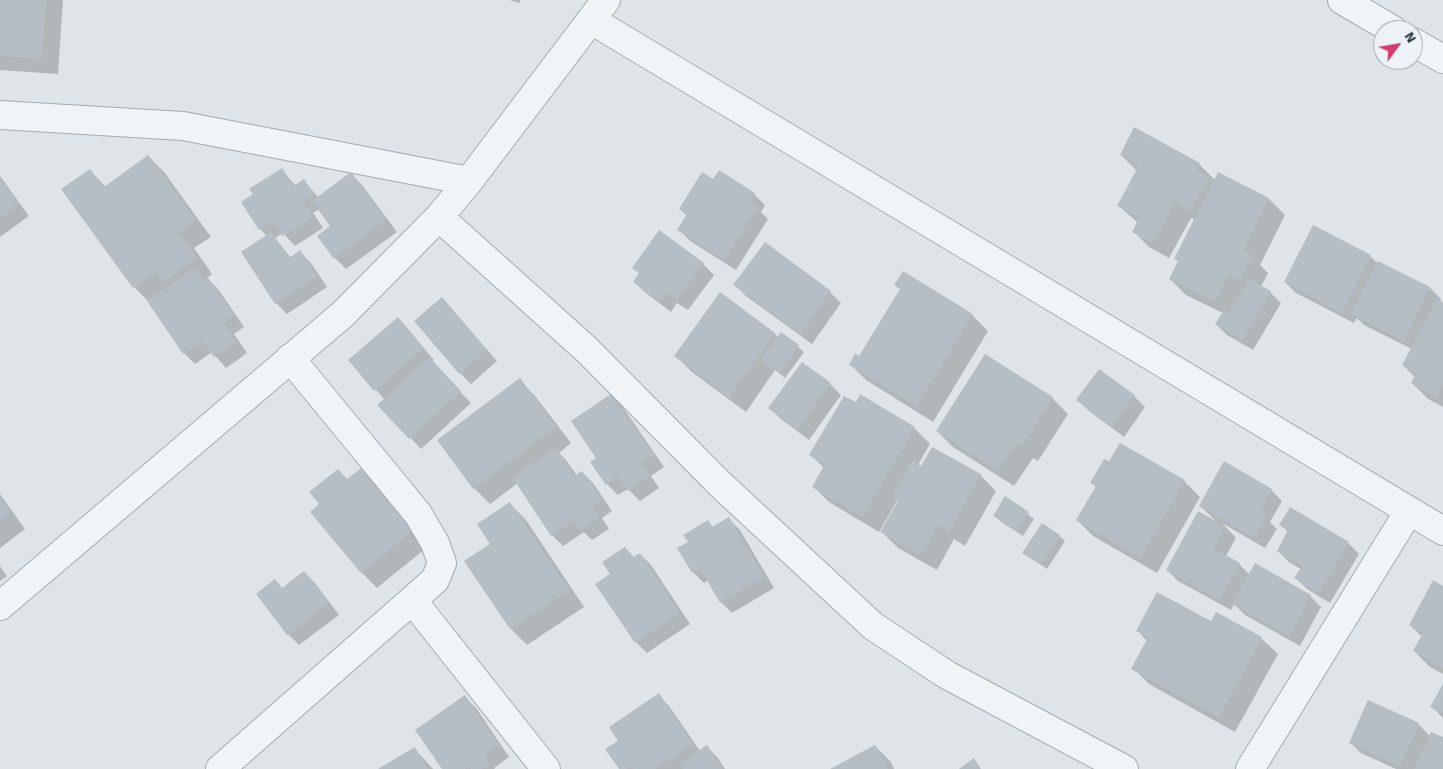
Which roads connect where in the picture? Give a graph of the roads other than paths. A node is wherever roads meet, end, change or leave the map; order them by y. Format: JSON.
{"nodes":[{"id":1,"x":1342,"y":0,"type":"edge"},
{"id":2,"x":598,"y":10,"type":"edge"},
{"id":3,"x":1376,"y":20,"type":"edge"},
{"id":4,"x":1423,"y":48,"type":"edge"},
{"id":5,"x":1443,"y":59,"type":"edge"},
{"id":6,"x":0,"y":115,"type":"edge"},
{"id":7,"x":469,"y":181,"type":"junction"},
{"id":8,"x":439,"y":217,"type":"junction"},
{"id":9,"x":290,"y":358,"type":"junction"},
{"id":10,"x":1408,"y":511,"type":"junction"},
{"id":11,"x":1443,"y":531,"type":"edge"},
{"id":12,"x":412,"y":600,"type":"junction"},
{"id":13,"x":0,"y":606,"type":"edge"},
{"id":14,"x":236,"y":764,"type":"edge"},
{"id":15,"x":546,"y":769,"type":"edge"},
{"id":16,"x":1124,"y":769,"type":"edge"},
{"id":17,"x":1250,"y":769,"type":"edge"}],
"edges":[{"from":1,"to":3,"type":"street"},
{"from":2,"to":7,"type":"street"},
{"from":2,"to":10,"type":"street"},
{"from":4,"to":5,"type":"street"},
{"from":6,"to":7,"type":"street"},
{"from":7,"to":8,"type":"street"},
{"from":8,"to":9,"type":"street"},
{"from":8,"to":16,"type":"street"},
{"from":9,"to":12,"type":"street"},
{"from":9,"to":13,"type":"street"},
{"from":10,"to":11,"type":"street"},
{"from":10,"to":17,"type":"street"},
{"from":12,"to":14,"type":"street"},
{"from":12,"to":15,"type":"street"}]}
